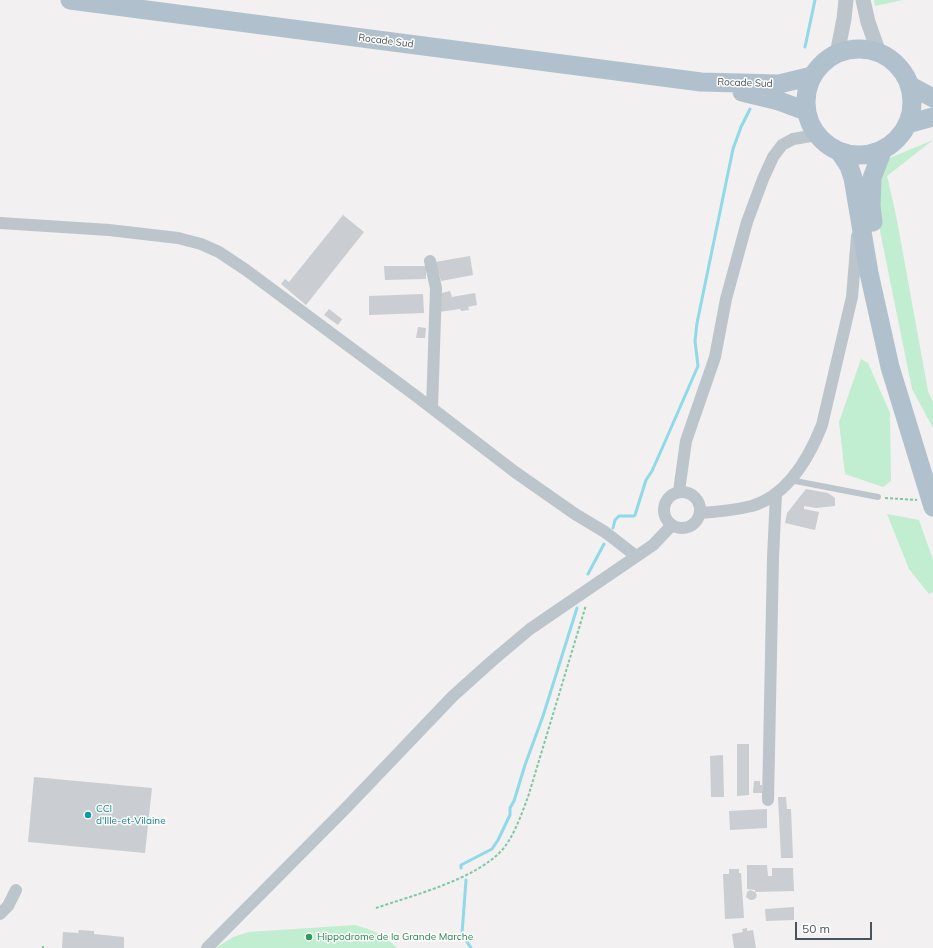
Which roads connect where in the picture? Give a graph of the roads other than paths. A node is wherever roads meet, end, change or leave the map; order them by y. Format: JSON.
{"nodes":[{"id":1,"x":70,"y":0,"type":"edge"},
{"id":2,"x":846,"y":0,"type":"edge"},
{"id":3,"x":863,"y":0,"type":"edge"},
{"id":4,"x":879,"y":53,"type":"junction"},
{"id":5,"x":837,"y":54,"type":"junction"},
{"id":6,"x":812,"y":76,"type":"junction"},
{"id":7,"x":702,"y":82,"type":"junction"},
{"id":8,"x":909,"y":86,"type":"junction"},
{"id":9,"x":933,"y":98,"type":"edge"},
{"id":10,"x":806,"y":111,"type":"junction"},
{"id":11,"x":933,"y":117,"type":"edge"},
{"id":12,"x":907,"y":124,"type":"junction"},
{"id":13,"x":817,"y":135,"type":"junction"},
{"id":14,"x":883,"y":149,"type":"junction"},
{"id":15,"x":839,"y":152,"type":"junction"},
{"id":16,"x":860,"y":213,"type":"junction"},
{"id":17,"x":0,"y":223,"type":"edge"},
{"id":18,"x":430,"y":261,"type":"dead end"},
{"id":19,"x":432,"y":408,"type":"junction"},
{"id":20,"x":918,"y":459,"type":"junction"},
{"id":21,"x":790,"y":480,"type":"junction"},
{"id":22,"x":680,"y":491,"type":"junction"},
{"id":23,"x":776,"y":494,"type":"junction"},
{"id":24,"x":878,"y":497,"type":"road end"},
{"id":25,"x":928,"y":502,"type":"edge"},
{"id":26,"x":700,"y":513,"type":"junction"},
{"id":27,"x":672,"y":525,"type":"junction"},
{"id":28,"x":636,"y":556,"type":"junction"},
{"id":29,"x":768,"y":800,"type":"dead end"},
{"id":30,"x":16,"y":890,"type":"dead end"},
{"id":31,"x":0,"y":914,"type":"edge"},
{"id":32,"x":207,"y":948,"type":"edge"}],
"edges":[{"from":1,"to":7,"type":"main road","name":"Rocade Sud"},
{"from":2,"to":5,"type":"street"},
{"from":3,"to":4,"type":"street"},
{"from":4,"to":5,"type":"main road"},
{"from":4,"to":8,"type":"main road"},
{"from":5,"to":6,"type":"main road"},
{"from":6,"to":7,"type":"main road","name":"Rocade Sud"},
{"from":6,"to":10,"type":"main road"},
{"from":7,"to":10,"type":"main road","name":"Rocade Sud"},
{"from":8,"to":9,"type":"main road"},
{"from":8,"to":12,"type":"main road"},
{"from":10,"to":13,"type":"main road"},
{"from":11,"to":12,"type":"main road"},
{"from":12,"to":14,"type":"main road"},
{"from":13,"to":15,"type":"main road"},
{"from":13,"to":22,"type":"street"},
{"from":14,"to":15,"type":"main road"},
{"from":14,"to":20,"type":"main road"},
{"from":15,"to":16,"type":"main road"},
{"from":16,"to":20,"type":"main road"},
{"from":16,"to":21,"type":"street"},
{"from":17,"to":19,"type":"street"},
{"from":18,"to":19,"type":"street"},
{"from":19,"to":28,"type":"street"},
{"from":20,"to":25,"type":"main road"},
{"from":21,"to":23,"type":"street"},
{"from":21,"to":24,"type":"lane"},
{"from":22,"to":26,"type":"street"},
{"from":22,"to":27,"type":"street"},
{"from":23,"to":26,"type":"street"},
{"from":23,"to":29,"type":"street"},
{"from":26,"to":27,"type":"street"},
{"from":27,"to":28,"type":"street"},
{"from":28,"to":32,"type":"street"},
{"from":30,"to":31,"type":"street"}]}
